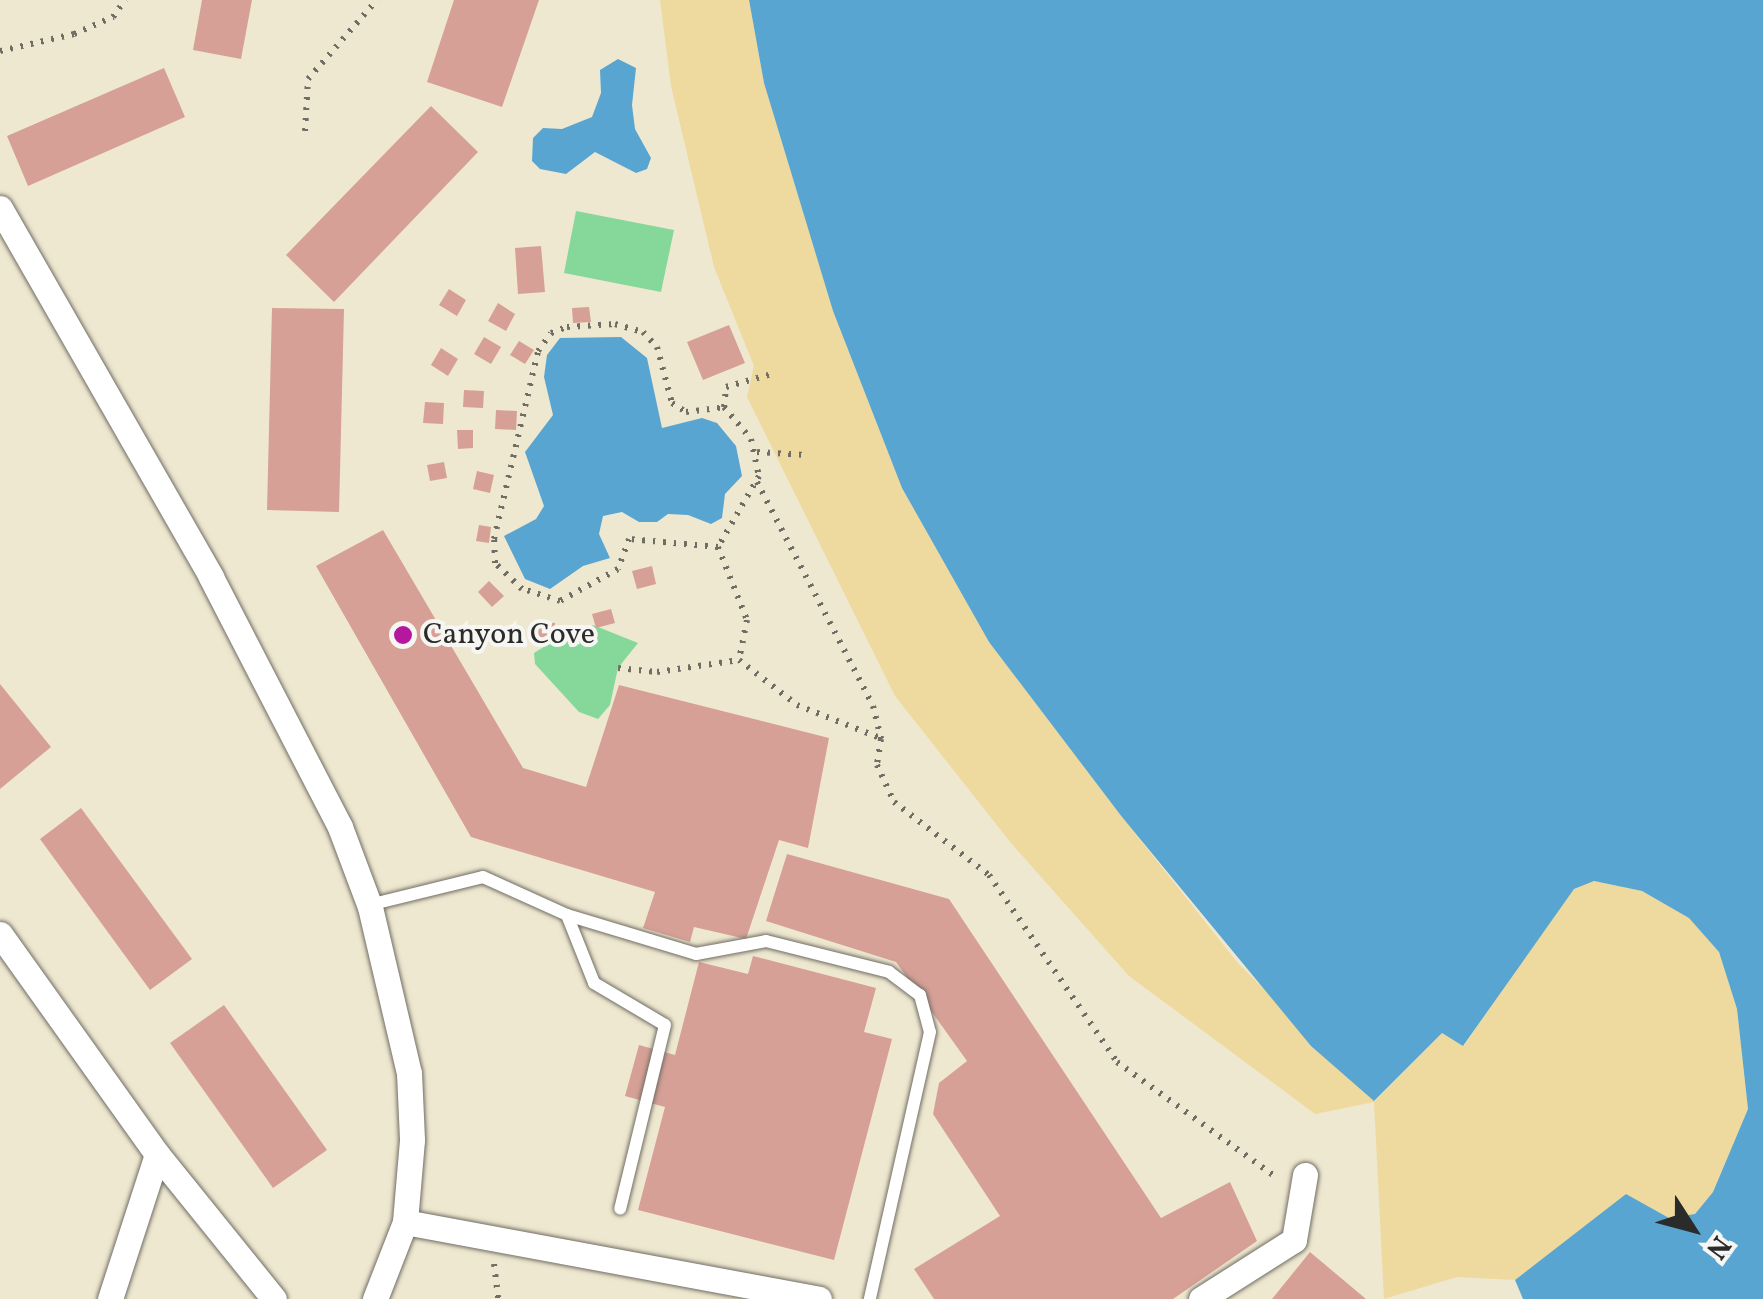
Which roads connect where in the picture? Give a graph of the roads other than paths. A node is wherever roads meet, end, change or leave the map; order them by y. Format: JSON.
{"nodes":[{"id":1,"x":0,"y":208,"type":"edge"},
{"id":2,"x":369,"y":905,"type":"junction"},
{"id":3,"x":566,"y":915,"type":"junction"},
{"id":4,"x":0,"y":934,"type":"edge"},
{"id":5,"x":157,"y":1154,"type":"junction"},
{"id":6,"x":1306,"y":1176,"type":"road end"},
{"id":7,"x":620,"y":1209,"type":"dead end"},
{"id":8,"x":405,"y":1222,"type":"junction"},
{"id":9,"x":110,"y":1299,"type":"edge"},
{"id":10,"x":274,"y":1299,"type":"edge"},
{"id":11,"x":375,"y":1299,"type":"edge"},
{"id":12,"x":819,"y":1299,"type":"edge"},
{"id":13,"x":870,"y":1299,"type":"edge"},
{"id":14,"x":1201,"y":1299,"type":"edge"}],
"edges":[{"from":1,"to":2,"type":"street"},
{"from":2,"to":3,"type":"lane"},
{"from":2,"to":8,"type":"street"},
{"from":3,"to":7,"type":"lane"},
{"from":3,"to":13,"type":"lane"},
{"from":4,"to":5,"type":"street"},
{"from":5,"to":9,"type":"street"},
{"from":5,"to":10,"type":"street"},
{"from":6,"to":14,"type":"street"},
{"from":8,"to":11,"type":"street"},
{"from":8,"to":12,"type":"street"}]}
